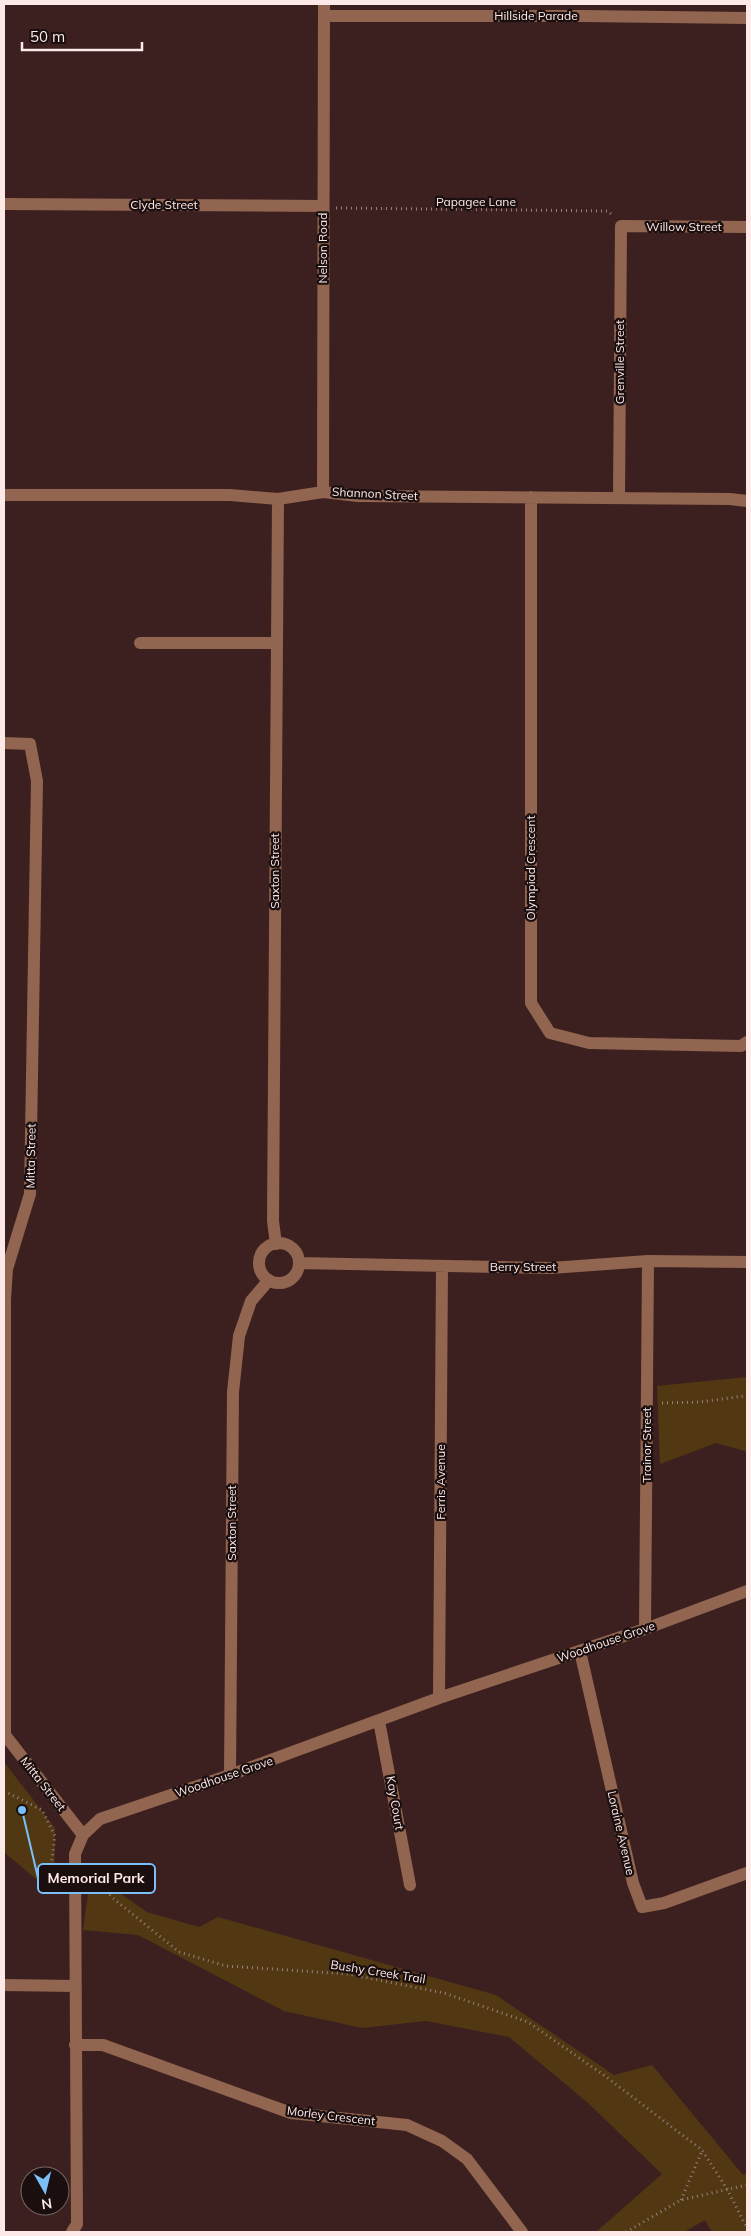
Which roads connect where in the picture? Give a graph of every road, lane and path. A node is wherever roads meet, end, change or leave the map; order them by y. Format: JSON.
{"nodes":[{"id":1,"x":324,"y":10,"type":"edge"},
{"id":2,"x":583,"y":10,"type":"edge"},
{"id":3,"x":747,"y":18,"type":"edge"},
{"id":4,"x":4,"y":204,"type":"edge"},
{"id":5,"x":323,"y":206,"type":"junction"},
{"id":6,"x":621,"y":226,"type":"junction"},
{"id":7,"x":747,"y":227,"type":"edge"},
{"id":8,"x":323,"y":492,"type":"junction"},
{"id":9,"x":4,"y":494,"type":"edge"},
{"id":10,"x":531,"y":497,"type":"junction"},
{"id":11,"x":619,"y":498,"type":"junction"},
{"id":12,"x":278,"y":499,"type":"junction"},
{"id":13,"x":747,"y":501,"type":"edge"},
{"id":14,"x":140,"y":643,"type":"dead end"},
{"id":15,"x":276,"y":643,"type":"junction"},
{"id":16,"x":4,"y":743,"type":"edge"},
{"id":17,"x":747,"y":1042,"type":"edge"},
{"id":18,"x":276,"y":1244,"type":"junction"},
{"id":19,"x":648,"y":1261,"type":"junction"},
{"id":20,"x":747,"y":1262,"type":"edge"},
{"id":21,"x":299,"y":1263,"type":"junction"},
{"id":22,"x":442,"y":1266,"type":"junction"},
{"id":23,"x":269,"y":1280,"type":"junction"},
{"id":24,"x":4,"y":1299,"type":"edge"},
{"id":25,"x":744,"y":1396,"type":"dead end"},
{"id":26,"x":662,"y":1403,"type":"dead end"},
{"id":27,"x":747,"y":1591,"type":"edge"},
{"id":28,"x":645,"y":1628,"type":"junction"},
{"id":29,"x":580,"y":1651,"type":"junction"},
{"id":30,"x":439,"y":1698,"type":"junction"},
{"id":31,"x":379,"y":1721,"type":"junction"},
{"id":32,"x":230,"y":1775,"type":"junction"},
{"id":33,"x":4,"y":1791,"type":"edge"},
{"id":34,"x":83,"y":1835,"type":"junction"},
{"id":35,"x":747,"y":1873,"type":"edge"},
{"id":36,"x":75,"y":1874,"type":"junction"},
{"id":37,"x":410,"y":1885,"type":"dead end"},
{"id":38,"x":4,"y":1985,"type":"edge"},
{"id":39,"x":75,"y":1986,"type":"junction"},
{"id":40,"x":75,"y":2045,"type":"junction"},
{"id":41,"x":702,"y":2150,"type":"junction"},
{"id":42,"x":747,"y":2185,"type":"edge"},
{"id":43,"x":727,"y":2189,"type":"junction"},
{"id":44,"x":681,"y":2200,"type":"junction"},
{"id":45,"x":747,"y":2228,"type":"edge"},
{"id":46,"x":72,"y":2232,"type":"edge"},
{"id":47,"x":522,"y":2232,"type":"edge"},
{"id":48,"x":626,"y":2232,"type":"edge"}],
"edges":[{"from":1,"to":2,"type":"street","name":"Hillside Parade"},
{"from":1,"to":5,"type":"street","name":"Nelson Road"},
{"from":2,"to":3,"type":"street","name":"Hillside Parade"},
{"from":4,"to":5,"type":"street","name":"Clyde Street"},
{"from":5,"to":6,"type":"path","name":"Papagee Lane"},
{"from":5,"to":8,"type":"street","name":"Nelson Road"},
{"from":6,"to":7,"type":"street","name":"Willow Street"},
{"from":6,"to":11,"type":"street","name":"Grenville Street"},
{"from":8,"to":10,"type":"street","name":"Shannon Street"},
{"from":8,"to":12,"type":"street","name":"Shannon Street"},
{"from":9,"to":12,"type":"street","name":"Shannon Street"},
{"from":10,"to":11,"type":"street","name":"Shannon Street"},
{"from":10,"to":17,"type":"street","name":"Olympiad Crescent"},
{"from":11,"to":13,"type":"street","name":"Shannon Street"},
{"from":12,"to":15,"type":"street","name":"Saxton Street"},
{"from":14,"to":15,"type":"street"},
{"from":15,"to":18,"type":"street","name":"Saxton Street"},
{"from":16,"to":24,"type":"street","name":"Mitta Street"},
{"from":18,"to":21,"type":"street"},
{"from":18,"to":23,"type":"street"},
{"from":19,"to":20,"type":"street","name":"Berry Street"},
{"from":19,"to":22,"type":"street","name":"Berry Street"},
{"from":19,"to":28,"type":"street","name":"Trainor Street"},
{"from":21,"to":22,"type":"street","name":"Berry Street"},
{"from":21,"to":23,"type":"street"},
{"from":22,"to":30,"type":"street","name":"Ferris Avenue"},
{"from":23,"to":32,"type":"street","name":"Saxton Street"},
{"from":24,"to":34,"type":"street","name":"Mitta Street"},
{"from":25,"to":26,"type":"path"},
{"from":27,"to":28,"type":"street","name":"Woodhouse Grove"},
{"from":28,"to":29,"type":"street","name":"Woodhouse Grove"},
{"from":29,"to":30,"type":"street","name":"Woodhouse Grove"},
{"from":29,"to":35,"type":"street","name":"Loraine Avenue"},
{"from":30,"to":31,"type":"street","name":"Woodhouse Grove"},
{"from":31,"to":32,"type":"street","name":"Woodhouse Grove"},
{"from":31,"to":37,"type":"street","name":"Kay Court"},
{"from":32,"to":34,"type":"street","name":"Woodhouse Grove"},
{"from":33,"to":36,"type":"path","name":"Bushy Creek Trail"},
{"from":34,"to":36,"type":"street","name":"Woodhouse Grove"},
{"from":36,"to":39,"type":"street","name":"Woodhouse Grove"},
{"from":36,"to":41,"type":"path","name":"Bushy Creek Trail"},
{"from":38,"to":39,"type":"street"},
{"from":39,"to":40,"type":"street","name":"Woodhouse Grove"},
{"from":40,"to":46,"type":"street","name":"Woodhouse Grove"},
{"from":40,"to":47,"type":"street","name":"Morley Crescent"},
{"from":41,"to":43,"type":"path","name":"Bushy Creek Trail"},
{"from":41,"to":44,"type":"path"},
{"from":42,"to":43,"type":"path"},
{"from":43,"to":44,"type":"path"},
{"from":43,"to":45,"type":"path","name":"Bushy Creek Trail"},
{"from":44,"to":48,"type":"path"}]}
